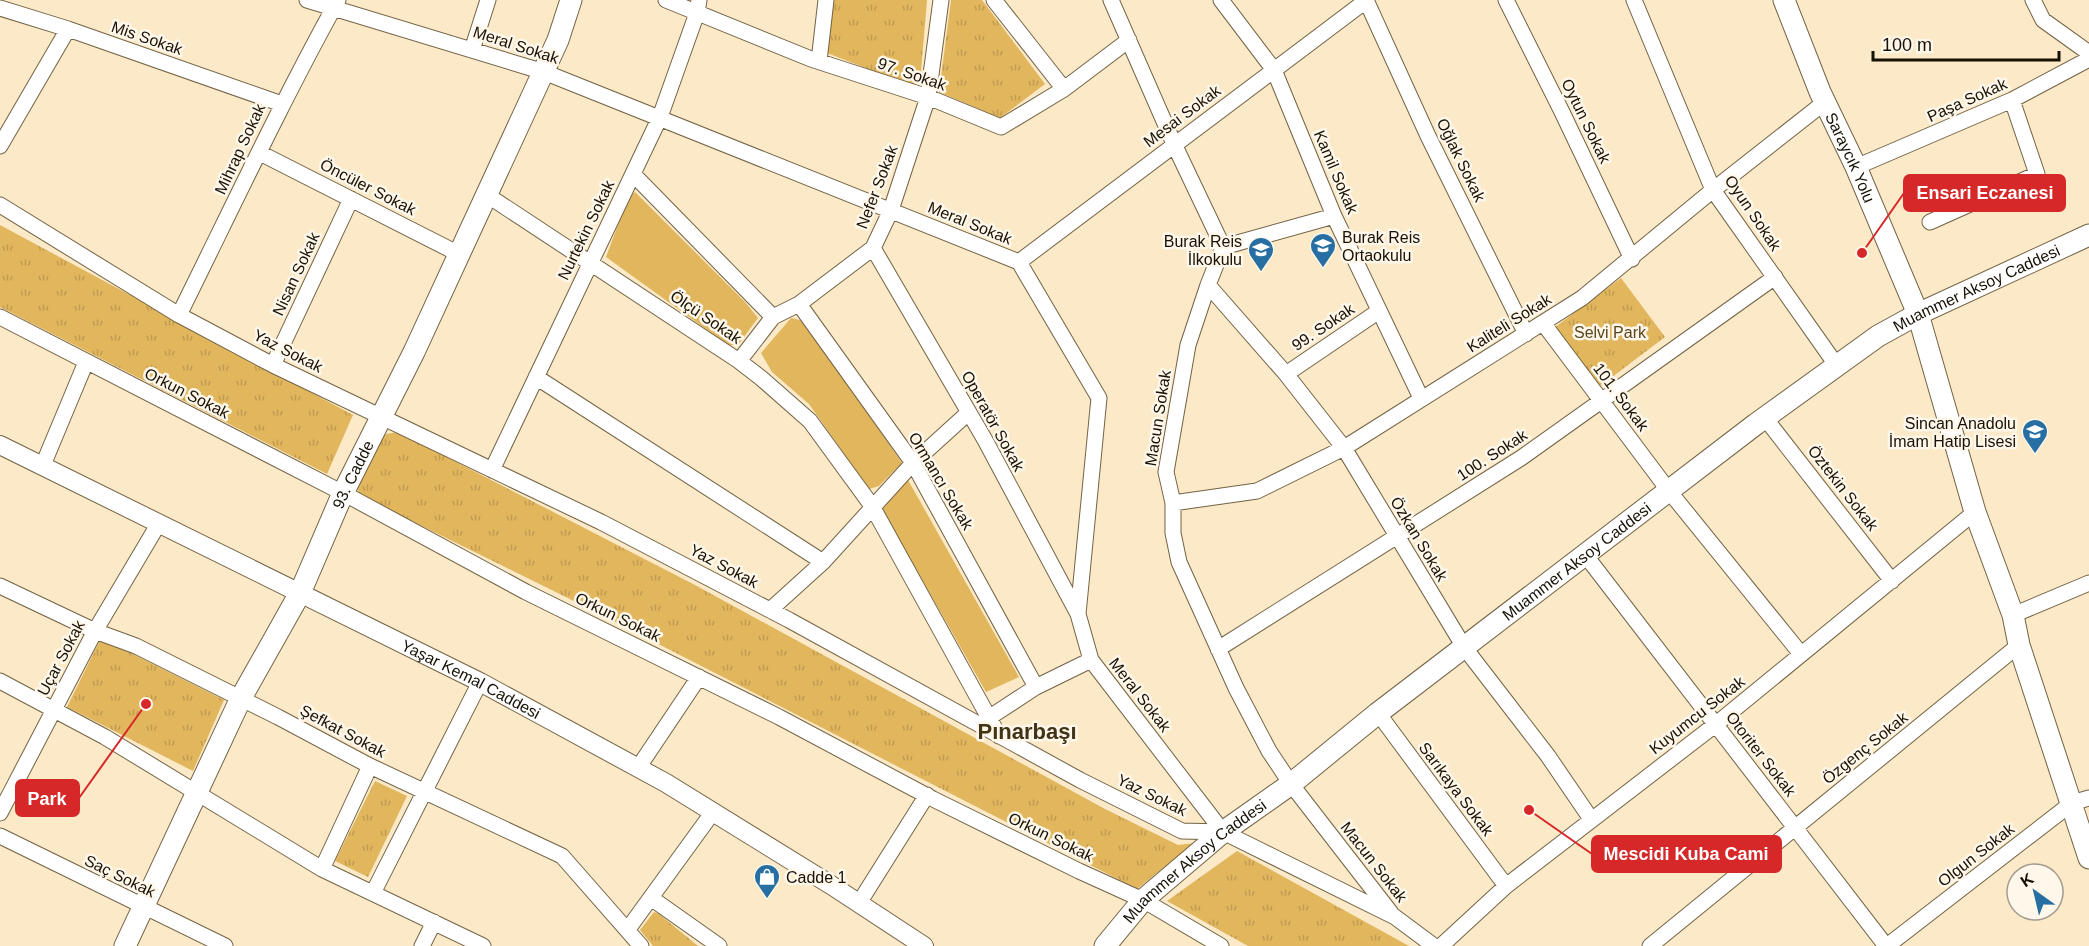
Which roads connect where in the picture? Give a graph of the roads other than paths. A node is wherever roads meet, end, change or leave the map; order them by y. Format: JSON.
{"nodes":[{"id":1,"x":307,"y":0,"type":"edge"},
{"id":2,"x":488,"y":0,"type":"edge"},
{"id":3,"x":571,"y":0,"type":"edge"},
{"id":4,"x":666,"y":0,"type":"edge"},
{"id":5,"x":826,"y":0,"type":"edge"},
{"id":6,"x":941,"y":0,"type":"edge"},
{"id":7,"x":994,"y":0,"type":"edge"},
{"id":8,"x":1111,"y":0,"type":"edge"},
{"id":9,"x":1221,"y":0,"type":"edge"},
{"id":10,"x":1367,"y":0,"type":"edge"},
{"id":11,"x":1506,"y":0,"type":"edge"},
{"id":12,"x":1634,"y":0,"type":"edge"},
{"id":13,"x":1784,"y":0,"type":"edge"},
{"id":14,"x":2032,"y":0,"type":"edge"},
{"id":15,"x":336,"y":4,"type":"edge"},
{"id":16,"x":698,"y":6,"type":"edge"},
{"id":17,"x":0,"y":8,"type":"edge"},
{"id":18,"x":68,"y":29,"type":"junction"},
{"id":19,"x":1129,"y":40,"type":"junction"},
{"id":20,"x":472,"y":50,"type":"junction"},
{"id":21,"x":2089,"y":52,"type":"edge"},
{"id":22,"x":2089,"y":59,"type":"edge"},
{"id":23,"x":819,"y":61,"type":"junction"},
{"id":24,"x":1274,"y":70,"type":"junction"},
{"id":25,"x":544,"y":72,"type":"junction"},
{"id":26,"x":1064,"y":89,"type":"junction"},
{"id":27,"x":928,"y":97,"type":"junction"},
{"id":28,"x":2012,"y":100,"type":"junction"},
{"id":29,"x":1825,"y":102,"type":"junction"},
{"id":30,"x":282,"y":104,"type":"junction"},
{"id":31,"x":660,"y":117,"type":"junction"},
{"id":32,"x":1174,"y":144,"type":"junction"},
{"id":33,"x":0,"y":146,"type":"edge"},
{"id":34,"x":260,"y":153,"type":"junction"},
{"id":35,"x":1856,"y":167,"type":"junction"},
{"id":36,"x":633,"y":174,"type":"junction"},
{"id":37,"x":1713,"y":190,"type":"junction"},
{"id":38,"x":487,"y":195,"type":"junction"},
{"id":39,"x":351,"y":199,"type":"junction"},
{"id":40,"x":0,"y":205,"type":"edge"},
{"id":41,"x":891,"y":210,"type":"junction"},
{"id":42,"x":1334,"y":216,"type":"junction"},
{"id":43,"x":1930,"y":222,"type":"dead end"},
{"id":44,"x":2089,"y":235,"type":"edge"},
{"id":45,"x":1223,"y":247,"type":"junction"},
{"id":46,"x":873,"y":248,"type":"junction"},
{"id":47,"x":459,"y":254,"type":"junction"},
{"id":48,"x":1632,"y":259,"type":"junction"},
{"id":49,"x":591,"y":262,"type":"junction"},
{"id":50,"x":1019,"y":262,"type":"junction"},
{"id":51,"x":1775,"y":277,"type":"junction"},
{"id":52,"x":1208,"y":285,"type":"junction"},
{"id":53,"x":799,"y":304,"type":"junction"},
{"id":54,"x":1379,"y":311,"type":"junction"},
{"id":55,"x":1918,"y":314,"type":"junction"},
{"id":56,"x":179,"y":315,"type":"junction"},
{"id":57,"x":0,"y":317,"type":"edge"},
{"id":58,"x":773,"y":318,"type":"junction"},
{"id":59,"x":1543,"y":323,"type":"junction"},
{"id":60,"x":1526,"y":334,"type":"junction"},
{"id":61,"x":739,"y":361,"type":"junction"},
{"id":62,"x":86,"y":362,"type":"junction"},
{"id":63,"x":273,"y":365,"type":"junction"},
{"id":64,"x":1837,"y":366,"type":"junction"},
{"id":65,"x":1286,"y":374,"type":"junction"},
{"id":66,"x":536,"y":377,"type":"junction"},
{"id":67,"x":1421,"y":398,"type":"junction"},
{"id":68,"x":1601,"y":401,"type":"junction"},
{"id":69,"x":968,"y":413,"type":"junction"},
{"id":70,"x":381,"y":417,"type":"junction"},
{"id":71,"x":1765,"y":418,"type":"junction"},
{"id":72,"x":0,"y":445,"type":"edge"},
{"id":73,"x":1344,"y":448,"type":"junction"},
{"id":74,"x":913,"y":463,"type":"junction"},
{"id":75,"x":43,"y":465,"type":"junction"},
{"id":76,"x":492,"y":470,"type":"junction"},
{"id":77,"x":1669,"y":491,"type":"junction"},
{"id":78,"x":343,"y":493,"type":"junction"},
{"id":79,"x":1173,"y":503,"type":"junction"},
{"id":80,"x":872,"y":506,"type":"junction"},
{"id":81,"x":1975,"y":512,"type":"junction"},
{"id":82,"x":159,"y":523,"type":"junction"},
{"id":83,"x":1397,"y":538,"type":"junction"},
{"id":84,"x":1586,"y":556,"type":"junction"},
{"id":85,"x":823,"y":562,"type":"junction"},
{"id":86,"x":1892,"y":581,"type":"junction"},
{"id":87,"x":2089,"y":584,"type":"edge"},
{"id":88,"x":0,"y":586,"type":"edge"},
{"id":89,"x":300,"y":593,"type":"junction"},
{"id":90,"x":770,"y":610,"type":"junction"},
{"id":91,"x":1078,"y":614,"type":"junction"},
{"id":92,"x":2013,"y":615,"type":"junction"},
{"id":93,"x":95,"y":631,"type":"junction"},
{"id":94,"x":2019,"y":645,"type":"junction"},
{"id":95,"x":1464,"y":647,"type":"junction"},
{"id":96,"x":1218,"y":649,"type":"junction"},
{"id":97,"x":1801,"y":654,"type":"junction"},
{"id":98,"x":1090,"y":660,"type":"junction"},
{"id":99,"x":699,"y":677,"type":"junction"},
{"id":100,"x":0,"y":681,"type":"edge"},
{"id":101,"x":480,"y":682,"type":"junction"},
{"id":102,"x":1036,"y":687,"type":"junction"},
{"id":103,"x":241,"y":698,"type":"junction"},
{"id":104,"x":53,"y":709,"type":"junction"},
{"id":105,"x":1378,"y":713,"type":"junction"},
{"id":106,"x":990,"y":717,"type":"junction"},
{"id":107,"x":1715,"y":725,"type":"junction"},
{"id":108,"x":999,"y":736,"type":"junction"},
{"id":109,"x":370,"y":766,"type":"junction"},
{"id":110,"x":638,"y":768,"type":"junction"},
{"id":111,"x":1291,"y":784,"type":"junction"},
{"id":112,"x":426,"y":792,"type":"junction"},
{"id":113,"x":198,"y":794,"type":"junction"},
{"id":114,"x":927,"y":795,"type":"junction"},
{"id":115,"x":2081,"y":801,"type":"edge"},
{"id":116,"x":713,"y":812,"type":"junction"},
{"id":117,"x":0,"y":813,"type":"edge"},
{"id":118,"x":1592,"y":819,"type":"junction"},
{"id":119,"x":1795,"y":829,"type":"junction"},
{"id":120,"x":1223,"y":832,"type":"junction"},
{"id":121,"x":0,"y":836,"type":"edge"},
{"id":122,"x":2089,"y":858,"type":"edge"},
{"id":123,"x":322,"y":869,"type":"junction"},
{"id":124,"x":1506,"y":886,"type":"junction"},
{"id":125,"x":373,"y":893,"type":"junction"},
{"id":126,"x":651,"y":898,"type":"junction"},
{"id":127,"x":1143,"y":900,"type":"junction"},
{"id":128,"x":859,"y":903,"type":"junction"},
{"id":129,"x":143,"y":907,"type":"junction"},
{"id":130,"x":1395,"y":917,"type":"junction"},
{"id":131,"x":434,"y":922,"type":"junction"},
{"id":132,"x":628,"y":929,"type":"junction"},
{"id":133,"x":125,"y":946,"type":"edge"},
{"id":134,"x":225,"y":946,"type":"edge"},
{"id":135,"x":422,"y":946,"type":"edge"},
{"id":136,"x":483,"y":946,"type":"edge"},
{"id":137,"x":641,"y":946,"type":"edge"},
{"id":138,"x":719,"y":946,"type":"edge"},
{"id":139,"x":924,"y":946,"type":"edge"},
{"id":140,"x":1105,"y":946,"type":"edge"},
{"id":141,"x":1221,"y":946,"type":"edge"},
{"id":142,"x":1434,"y":946,"type":"edge"},
{"id":143,"x":1441,"y":946,"type":"edge"},
{"id":144,"x":1650,"y":946,"type":"edge"},
{"id":145,"x":1886,"y":946,"type":"edge"}],
"edges":[{"from":1,"to":15,"type":"street","name":"Meral Sokak"},
{"from":2,"to":20,"type":"street"},
{"from":3,"to":25,"type":"main road","name":"93. Cadde"},
{"from":4,"to":16,"type":"street","name":"97. Sokak"},
{"from":5,"to":23,"type":"street"},
{"from":6,"to":27,"type":"street","name":"Nefer Sokak"},
{"from":7,"to":26,"type":"street"},
{"from":8,"to":19,"type":"street"},
{"from":9,"to":24,"type":"street","name":"Kamil Sokak"},
{"from":10,"to":24,"type":"street","name":"Mesai Sokak"},
{"from":10,"to":60,"type":"street","name":"Oğlak Sokak"},
{"from":11,"to":48,"type":"street","name":"Oytun Sokak"},
{"from":12,"to":37,"type":"street","name":"Oyun Sokak"},
{"from":13,"to":29,"type":"main road","name":"Saraycık Yolu"},
{"from":14,"to":21,"type":"street"},
{"from":15,"to":20,"type":"street","name":"Meral Sokak"},
{"from":15,"to":30,"type":"street","name":"Mihrap Sokak"},
{"from":16,"to":23,"type":"street","name":"97. Sokak"},
{"from":16,"to":31,"type":"street","name":"Nurtekin Sokak"},
{"from":17,"to":18,"type":"street","name":"Mis Sokak"},
{"from":18,"to":30,"type":"street","name":"Mis Sokak"},
{"from":18,"to":33,"type":"street"},
{"from":19,"to":26,"type":"street","name":"97. Sokak"},
{"from":19,"to":32,"type":"street"},
{"from":20,"to":25,"type":"street","name":"Meral Sokak"},
{"from":22,"to":28,"type":"street","name":"Paşa Sokak"},
{"from":23,"to":27,"type":"street","name":"97. Sokak"},
{"from":24,"to":32,"type":"street","name":"Mesai Sokak"},
{"from":24,"to":42,"type":"street","name":"Kamil Sokak"},
{"from":25,"to":31,"type":"street","name":"Meral Sokak"},
{"from":25,"to":38,"type":"main road","name":"93. Cadde"},
{"from":26,"to":27,"type":"street","name":"97. Sokak"},
{"from":27,"to":41,"type":"street","name":"Nefer Sokak"},
{"from":28,"to":35,"type":"street","name":"Paşa Sokak"},
{"from":28,"to":43,"type":"street"},
{"from":29,"to":35,"type":"main road","name":"Saraycık Yolu"},
{"from":29,"to":37,"type":"street","name":"Kaliteli Sokak"},
{"from":30,"to":34,"type":"street","name":"Mihrap Sokak"},
{"from":31,"to":36,"type":"street","name":"Nurtekin Sokak"},
{"from":31,"to":41,"type":"street","name":"Meral Sokak"},
{"from":32,"to":45,"type":"street"},
{"from":32,"to":50,"type":"street","name":"Mesai Sokak"},
{"from":34,"to":39,"type":"street","name":"Öncüler Sokak"},
{"from":34,"to":56,"type":"street","name":"Mihrap Sokak"},
{"from":35,"to":55,"type":"main road","name":"Saraycık Yolu"},
{"from":36,"to":49,"type":"street","name":"Nurtekin Sokak"},
{"from":36,"to":58,"type":"street"},
{"from":37,"to":48,"type":"street","name":"Kaliteli Sokak"},
{"from":37,"to":51,"type":"street","name":"Oyun Sokak"},
{"from":38,"to":47,"type":"main road","name":"93. Cadde"},
{"from":38,"to":49,"type":"street","name":"Ölçü Sokak"},
{"from":39,"to":47,"type":"street","name":"Öncüler Sokak"},
{"from":39,"to":63,"type":"street","name":"Nisan Sokak"},
{"from":40,"to":56,"type":"street","name":"Yaz Sokak"},
{"from":41,"to":46,"type":"street","name":"Nefer Sokak"},
{"from":41,"to":50,"type":"street","name":"Meral Sokak"},
{"from":42,"to":45,"type":"street"},
{"from":42,"to":54,"type":"street","name":"Kamil Sokak"},
{"from":44,"to":55,"type":"main road","name":"Muammer Aksoy Caddesi"},
{"from":45,"to":52,"type":"street","name":"Macun Sokak"},
{"from":46,"to":53,"type":"street","name":"Nefer Sokak"},
{"from":46,"to":69,"type":"street","name":"Operatör Sokak"},
{"from":47,"to":70,"type":"main road","name":"93. Cadde"},
{"from":48,"to":59,"type":"street","name":"Kaliteli Sokak"},
{"from":49,"to":61,"type":"street","name":"Ölçü Sokak"},
{"from":49,"to":66,"type":"street","name":"Nurtekin Sokak"},
{"from":50,"to":91,"type":"street","name":"Meral Sokak"},
{"from":51,"to":64,"type":"street","name":"Oyun Sokak"},
{"from":51,"to":68,"type":"street","name":"100. Sokak"},
{"from":52,"to":65,"type":"street","name":"Özkan Sokak"},
{"from":52,"to":79,"type":"street","name":"Macun Sokak"},
{"from":53,"to":58,"type":"street","name":"Nefer Sokak"},
{"from":53,"to":74,"type":"street","name":"Ormancı Sokak"},
{"from":54,"to":65,"type":"street","name":"99. Sokak"},
{"from":54,"to":67,"type":"street","name":"Kamil Sokak"},
{"from":55,"to":64,"type":"main road","name":"Muammer Aksoy Caddesi"},
{"from":55,"to":81,"type":"main road","name":"Saraycık Yolu"},
{"from":56,"to":63,"type":"street","name":"Yaz Sokak"},
{"from":57,"to":62,"type":"street","name":"Orkun Sokak"},
{"from":58,"to":61,"type":"street","name":"Nefer Sokak"},
{"from":59,"to":60,"type":"street","name":"Kaliteli Sokak"},
{"from":59,"to":68,"type":"street","name":"101. Sokak"},
{"from":60,"to":67,"type":"street","name":"Kaliteli Sokak"},
{"from":61,"to":80,"type":"street","name":"Ölçü Sokak"},
{"from":62,"to":75,"type":"street"},
{"from":62,"to":78,"type":"street","name":"Orkun Sokak"},
{"from":63,"to":70,"type":"street","name":"Yaz Sokak"},
{"from":64,"to":71,"type":"main road","name":"Muammer Aksoy Caddesi"},
{"from":65,"to":73,"type":"street","name":"Özkan Sokak"},
{"from":66,"to":76,"type":"street","name":"Nurtekin Sokak"},
{"from":66,"to":85,"type":"street"},
{"from":67,"to":73,"type":"street","name":"Kaliteli Sokak"},
{"from":68,"to":77,"type":"street","name":"101. Sokak"},
{"from":68,"to":83,"type":"street","name":"100. Sokak"},
{"from":69,"to":74,"type":"street"},
{"from":69,"to":91,"type":"street","name":"Operatör Sokak"},
{"from":70,"to":76,"type":"street","name":"Yaz Sokak"},
{"from":70,"to":78,"type":"main road","name":"93. Cadde"},
{"from":71,"to":77,"type":"main road","name":"Muammer Aksoy Caddesi"},
{"from":71,"to":86,"type":"street","name":"Öztekin Sokak"},
{"from":72,"to":75,"type":"street","name":"Yaşar Kemal Caddesi"},
{"from":73,"to":79,"type":"street","name":"Kaliteli Sokak"},
{"from":73,"to":83,"type":"street","name":"Özkan Sokak"},
{"from":74,"to":80,"type":"street"},
{"from":74,"to":102,"type":"street","name":"Ormancı Sokak"},
{"from":75,"to":82,"type":"street","name":"Yaşar Kemal Caddesi"},
{"from":76,"to":90,"type":"street","name":"Yaz Sokak"},
{"from":77,"to":84,"type":"main road","name":"Muammer Aksoy Caddesi"},
{"from":77,"to":97,"type":"street","name":"101. Sokak"},
{"from":78,"to":89,"type":"main road","name":"93. Cadde"},
{"from":78,"to":99,"type":"street","name":"Orkun Sokak"},
{"from":79,"to":96,"type":"street","name":"Macun Sokak"},
{"from":80,"to":85,"type":"street"},
{"from":80,"to":106,"type":"street","name":"Ölçü Sokak"},
{"from":81,"to":86,"type":"street","name":"Kuyumcu Sokak"},
{"from":81,"to":92,"type":"main road","name":"Saraycık Yolu"},
{"from":82,"to":89,"type":"street","name":"Yaşar Kemal Caddesi"},
{"from":82,"to":93,"type":"street","name":"Uçar Sokak"},
{"from":83,"to":95,"type":"street","name":"Özkan Sokak"},
{"from":83,"to":96,"type":"street","name":"100. Sokak"},
{"from":84,"to":95,"type":"main road","name":"Muammer Aksoy Caddesi"},
{"from":84,"to":107,"type":"street","name":"Otoriter Sokak"},
{"from":85,"to":90,"type":"street"},
{"from":86,"to":97,"type":"street","name":"Kuyumcu Sokak"},
{"from":87,"to":92,"type":"street"},
{"from":88,"to":93,"type":"street","name":"Şefkat Sokak"},
{"from":89,"to":101,"type":"street","name":"Yaşar Kemal Caddesi"},
{"from":89,"to":103,"type":"main road","name":"93. Cadde"},
{"from":90,"to":108,"type":"street","name":"Yaz Sokak"},
{"from":91,"to":98,"type":"street","name":"Meral Sokak"},
{"from":92,"to":94,"type":"main road","name":"Saraycık Yolu"},
{"from":93,"to":103,"type":"street","name":"Şefkat Sokak"},
{"from":93,"to":104,"type":"street","name":"Uçar Sokak"},
{"from":94,"to":115,"type":"main road","name":"Saraycık Yolu"},
{"from":94,"to":119,"type":"street","name":"Özgenç Sokak"},
{"from":95,"to":105,"type":"main road","name":"Muammer Aksoy Caddesi"},
{"from":95,"to":118,"type":"street","name":"Özkan Sokak"},
{"from":96,"to":111,"type":"street","name":"Macun Sokak"},
{"from":97,"to":107,"type":"street","name":"Kuyumcu Sokak"},
{"from":98,"to":102,"type":"street"},
{"from":98,"to":120,"type":"street","name":"Meral Sokak"},
{"from":99,"to":110,"type":"street"},
{"from":99,"to":114,"type":"street","name":"Orkun Sokak"},
{"from":100,"to":104,"type":"street"},
{"from":101,"to":110,"type":"street","name":"Yaşar Kemal Caddesi"},
{"from":101,"to":112,"type":"street"},
{"from":102,"to":106,"type":"street"},
{"from":103,"to":109,"type":"street","name":"Şefkat Sokak"},
{"from":103,"to":113,"type":"main road","name":"93. Cadde"},
{"from":104,"to":113,"type":"street"},
{"from":104,"to":117,"type":"street","name":"Uçar Sokak"},
{"from":105,"to":111,"type":"main road","name":"Muammer Aksoy Caddesi"},
{"from":105,"to":124,"type":"street","name":"Sarıkaya Sokak"},
{"from":106,"to":108,"type":"street","name":"Ölçü Sokak"},
{"from":107,"to":118,"type":"street","name":"Kuyumcu Sokak"},
{"from":107,"to":119,"type":"street","name":"Otoriter Sokak"},
{"from":108,"to":120,"type":"street","name":"Yaz Sokak"},
{"from":109,"to":112,"type":"street","name":"Şefkat Sokak"},
{"from":109,"to":123,"type":"street"},
{"from":110,"to":116,"type":"street","name":"Yaşar Kemal Caddesi"},
{"from":111,"to":120,"type":"main road","name":"Muammer Aksoy Caddesi"},
{"from":111,"to":130,"type":"street","name":"Macun Sokak"},
{"from":112,"to":125,"type":"street"},
{"from":112,"to":132,"type":"street","name":"Şefkat Sokak"},
{"from":113,"to":123,"type":"street"},
{"from":113,"to":129,"type":"main road","name":"93. Cadde"},
{"from":114,"to":127,"type":"street","name":"Orkun Sokak"},
{"from":114,"to":128,"type":"street"},
{"from":115,"to":122,"type":"main road","name":"Saraycık Yolu"},
{"from":115,"to":145,"type":"street","name":"Olgun Sokak"},
{"from":116,"to":126,"type":"street"},
{"from":116,"to":128,"type":"street","name":"Yaşar Kemal Caddesi"},
{"from":118,"to":124,"type":"street","name":"Kuyumcu Sokak"},
{"from":119,"to":144,"type":"street","name":"Özgenç Sokak"},
{"from":119,"to":145,"type":"street","name":"Otoriter Sokak"},
{"from":120,"to":127,"type":"main road","name":"Muammer Aksoy Caddesi"},
{"from":120,"to":130,"type":"street","name":"Yaz Sokak"},
{"from":121,"to":129,"type":"street","name":"Saç Sokak"},
{"from":123,"to":125,"type":"street"},
{"from":124,"to":143,"type":"street","name":"Kuyumcu Sokak"},
{"from":125,"to":131,"type":"street"},
{"from":126,"to":132,"type":"street"},
{"from":126,"to":138,"type":"street"},
{"from":127,"to":140,"type":"main road","name":"Muammer Aksoy Caddesi"},
{"from":127,"to":141,"type":"street","name":"Orkun Sokak"},
{"from":128,"to":139,"type":"street","name":"Yaşar Kemal Caddesi"},
{"from":129,"to":133,"type":"main road","name":"93. Cadde"},
{"from":129,"to":134,"type":"street","name":"Saç Sokak"},
{"from":130,"to":142,"type":"street","name":"Yaz Sokak"},
{"from":131,"to":135,"type":"street"},
{"from":131,"to":136,"type":"street"},
{"from":132,"to":137,"type":"street","name":"Şefkat Sokak"}]}
